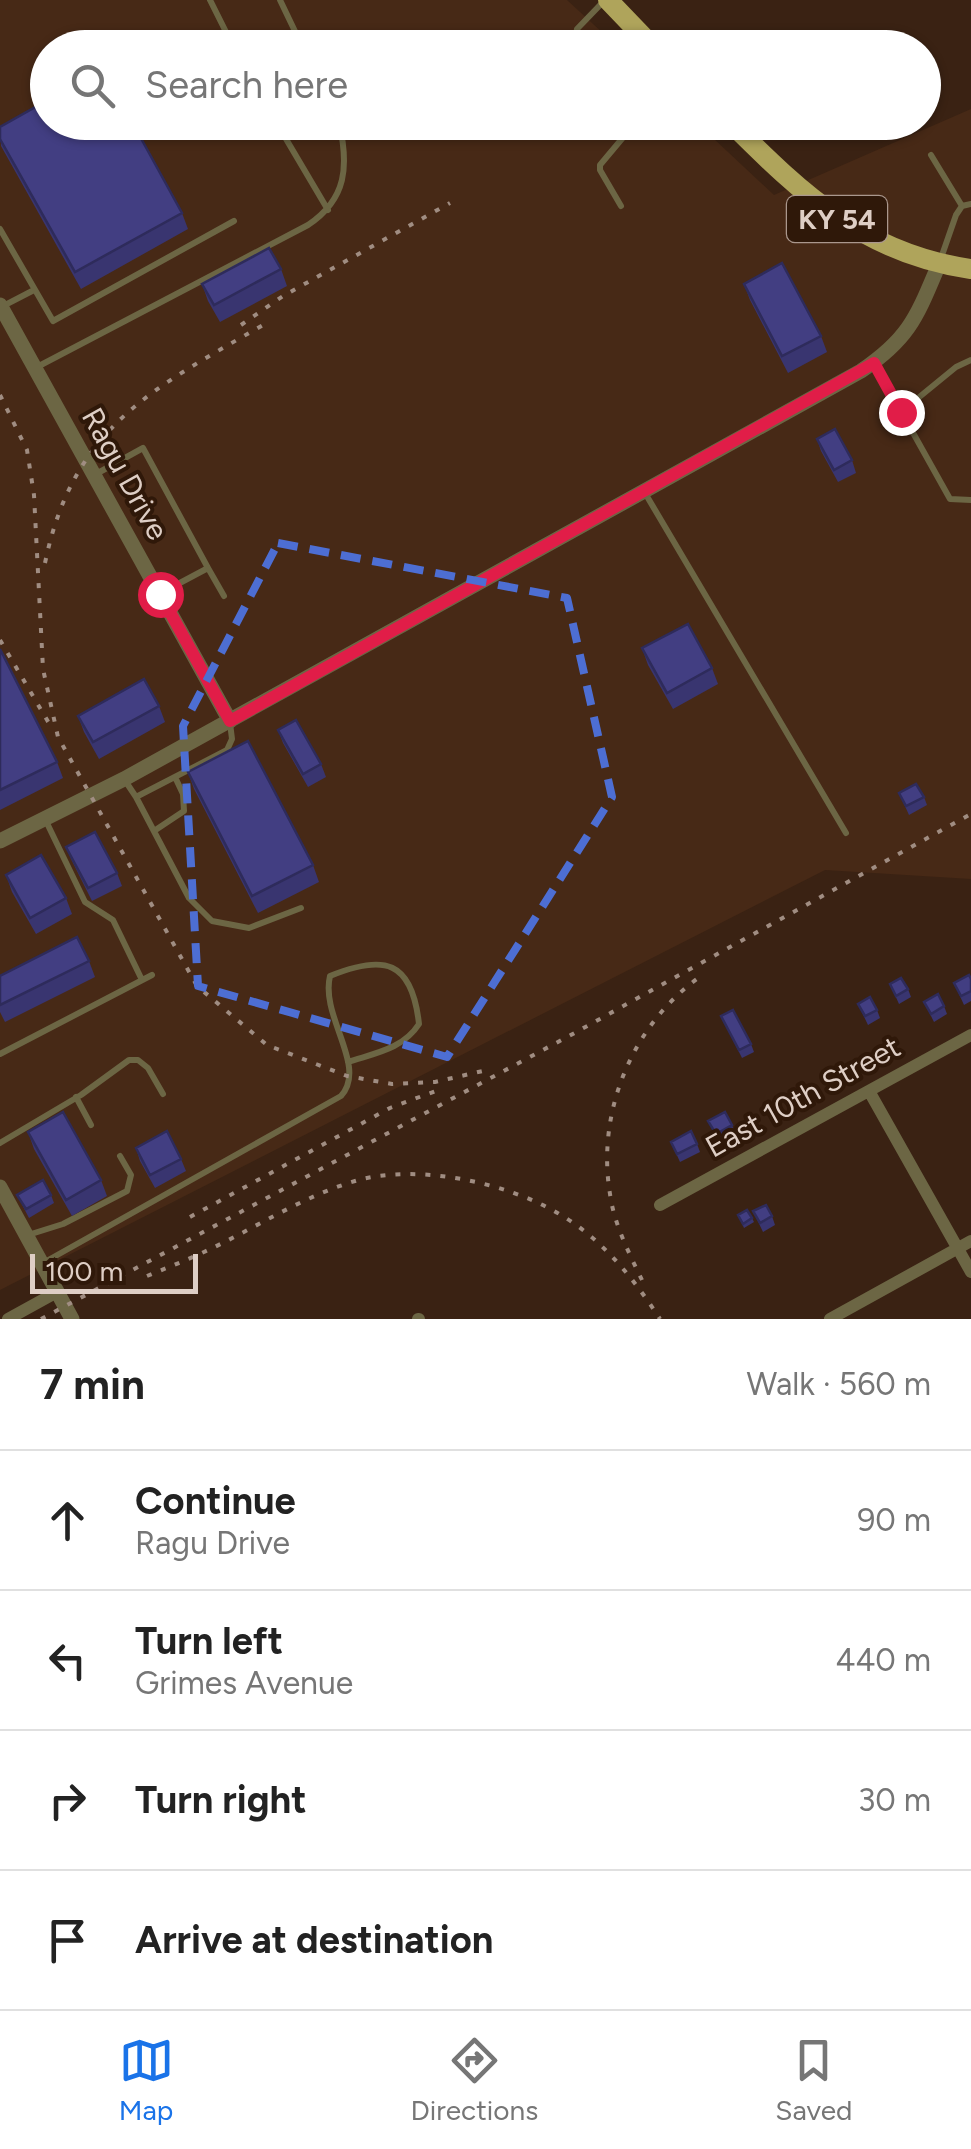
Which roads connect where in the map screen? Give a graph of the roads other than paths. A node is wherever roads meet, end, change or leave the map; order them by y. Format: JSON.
{"nodes":[{"id":1,"x":210,"y":0,"type":"edge"},
{"id":2,"x":280,"y":0,"type":"edge"},
{"id":3,"x":606,"y":0,"type":"edge"},
{"id":4,"x":225,"y":30,"type":"edge"},
{"id":5,"x":294,"y":30,"type":"edge"},
{"id":6,"x":577,"y":30,"type":"edge"},
{"id":7,"x":636,"y":30,"type":"edge"},
{"id":8,"x":287,"y":140,"type":"edge"},
{"id":9,"x":341,"y":140,"type":"edge"},
{"id":10,"x":621,"y":140,"type":"edge"},
{"id":11,"x":749,"y":140,"type":"edge"},
{"id":12,"x":930,"y":155,"type":"dead end"},
{"id":13,"x":967,"y":205,"type":"edge"},
{"id":14,"x":621,"y":206,"type":"dead end"},
{"id":15,"x":328,"y":210,"type":"junction"},
{"id":16,"x":234,"y":221,"type":"dead end"},
{"id":17,"x":0,"y":228,"type":"edge"},
{"id":18,"x":938,"y":264,"type":"junction"},
{"id":19,"x":971,"y":269,"type":"edge"},
{"id":20,"x":34,"y":290,"type":"junction"},
{"id":21,"x":0,"y":307,"type":"edge"},
{"id":22,"x":971,"y":360,"type":"edge"},
{"id":23,"x":874,"y":363,"type":"junction"},
{"id":24,"x":36,"y":368,"type":"junction"},
{"id":25,"x":901,"y":412,"type":"junction"},
{"id":26,"x":95,"y":475,"type":"junction"},
{"id":27,"x":644,"y":492,"type":"junction"},
{"id":28,"x":971,"y":500,"type":"edge"},
{"id":29,"x":208,"y":568,"type":"junction"},
{"id":30,"x":160,"y":594,"type":"junction"},
{"id":31,"x":224,"y":596,"type":"dead end"},
{"id":32,"x":230,"y":721,"type":"junction"},
{"id":33,"x":175,"y":776,"type":"junction"},
{"id":34,"x":124,"y":779,"type":"junction"},
{"id":35,"x":136,"y":797,"type":"junction"},
{"id":36,"x":45,"y":820,"type":"junction"},
{"id":37,"x":154,"y":831,"type":"junction"},
{"id":38,"x":846,"y":833,"type":"dead end"},
{"id":39,"x":0,"y":841,"type":"edge"},
{"id":40,"x":301,"y":908,"type":"dead end"},
{"id":41,"x":152,"y":975,"type":"dead end"},
{"id":42,"x":142,"y":980,"type":"junction"},
{"id":43,"x":971,"y":1035,"type":"edge"},
{"id":44,"x":0,"y":1054,"type":"edge"},
{"id":45,"x":348,"y":1062,"type":"junction"},
{"id":46,"x":869,"y":1090,"type":"junction"},
{"id":47,"x":163,"y":1094,"type":"dead end"},
{"id":48,"x":76,"y":1097,"type":"junction"},
{"id":49,"x":90,"y":1125,"type":"dead end"},
{"id":50,"x":0,"y":1143,"type":"edge"},
{"id":51,"x":120,"y":1156,"type":"dead end"},
{"id":52,"x":0,"y":1188,"type":"edge"},
{"id":53,"x":660,"y":1205,"type":"dead end"},
{"id":54,"x":27,"y":1236,"type":"junction"},
{"id":55,"x":971,"y":1241,"type":"edge"},
{"id":56,"x":958,"y":1249,"type":"junction"},
{"id":57,"x":42,"y":1263,"type":"junction"},
{"id":58,"x":971,"y":1272,"type":"edge"},
{"id":59,"x":57,"y":1292,"type":"junction"},
{"id":60,"x":8,"y":1319,"type":"edge"},
{"id":61,"x":72,"y":1319,"type":"edge"},
{"id":62,"x":830,"y":1319,"type":"edge"}],
"edges":[{"from":1,"to":4,"type":"lane"},
{"from":2,"to":5,"type":"lane"},
{"from":3,"to":6,"type":"lane"},
{"from":3,"to":7,"type":"main road"},
{"from":8,"to":15,"type":"lane"},
{"from":9,"to":15,"type":"lane"},
{"from":10,"to":14,"type":"lane"},
{"from":11,"to":18,"type":"main road","number":"KY 54"},
{"from":12,"to":13,"type":"lane"},
{"from":13,"to":18,"type":"lane"},
{"from":15,"to":24,"type":"lane"},
{"from":16,"to":20,"type":"lane"},
{"from":17,"to":20,"type":"lane"},
{"from":18,"to":19,"type":"main road","number":"KY 54"},
{"from":18,"to":23,"type":"street"},
{"from":20,"to":21,"type":"lane"},
{"from":21,"to":24,"type":"street","name":"Ragu Drive"},
{"from":22,"to":25,"type":"lane"},
{"from":23,"to":25,"type":"lane"},
{"from":23,"to":27,"type":"street"},
{"from":24,"to":26,"type":"street","name":"Ragu Drive"},
{"from":25,"to":28,"type":"lane"},
{"from":26,"to":29,"type":"lane"},
{"from":26,"to":30,"type":"street","name":"Ragu Drive"},
{"from":27,"to":32,"type":"street"},
{"from":27,"to":38,"type":"lane"},
{"from":29,"to":30,"type":"lane"},
{"from":29,"to":31,"type":"lane"},
{"from":30,"to":32,"type":"street","name":"Ragu Drive"},
{"from":32,"to":33,"type":"lane"},
{"from":32,"to":34,"type":"street"},
{"from":33,"to":35,"type":"lane"},
{"from":33,"to":37,"type":"lane"},
{"from":34,"to":35,"type":"lane"},
{"from":34,"to":36,"type":"street"},
{"from":35,"to":37,"type":"lane"},
{"from":36,"to":39,"type":"street"},
{"from":36,"to":42,"type":"lane"},
{"from":37,"to":40,"type":"lane"},
{"from":41,"to":42,"type":"lane"},
{"from":42,"to":44,"type":"lane"},
{"from":43,"to":46,"type":"street","name":"East 10th Street"},
{"from":45,"to":45,"type":"lane"},
{"from":45,"to":57,"type":"lane"},
{"from":46,"to":53,"type":"street","name":"East 10th Street"},
{"from":46,"to":56,"type":"street"},
{"from":47,"to":48,"type":"lane"},
{"from":48,"to":49,"type":"lane"},
{"from":48,"to":50,"type":"lane"},
{"from":51,"to":54,"type":"lane"},
{"from":52,"to":54,"type":"street"},
{"from":54,"to":57,"type":"street"},
{"from":55,"to":56,"type":"street"},
{"from":56,"to":58,"type":"street"},
{"from":56,"to":62,"type":"street"},
{"from":57,"to":59,"type":"street"},
{"from":59,"to":60,"type":"street"},
{"from":59,"to":61,"type":"street"}]}
